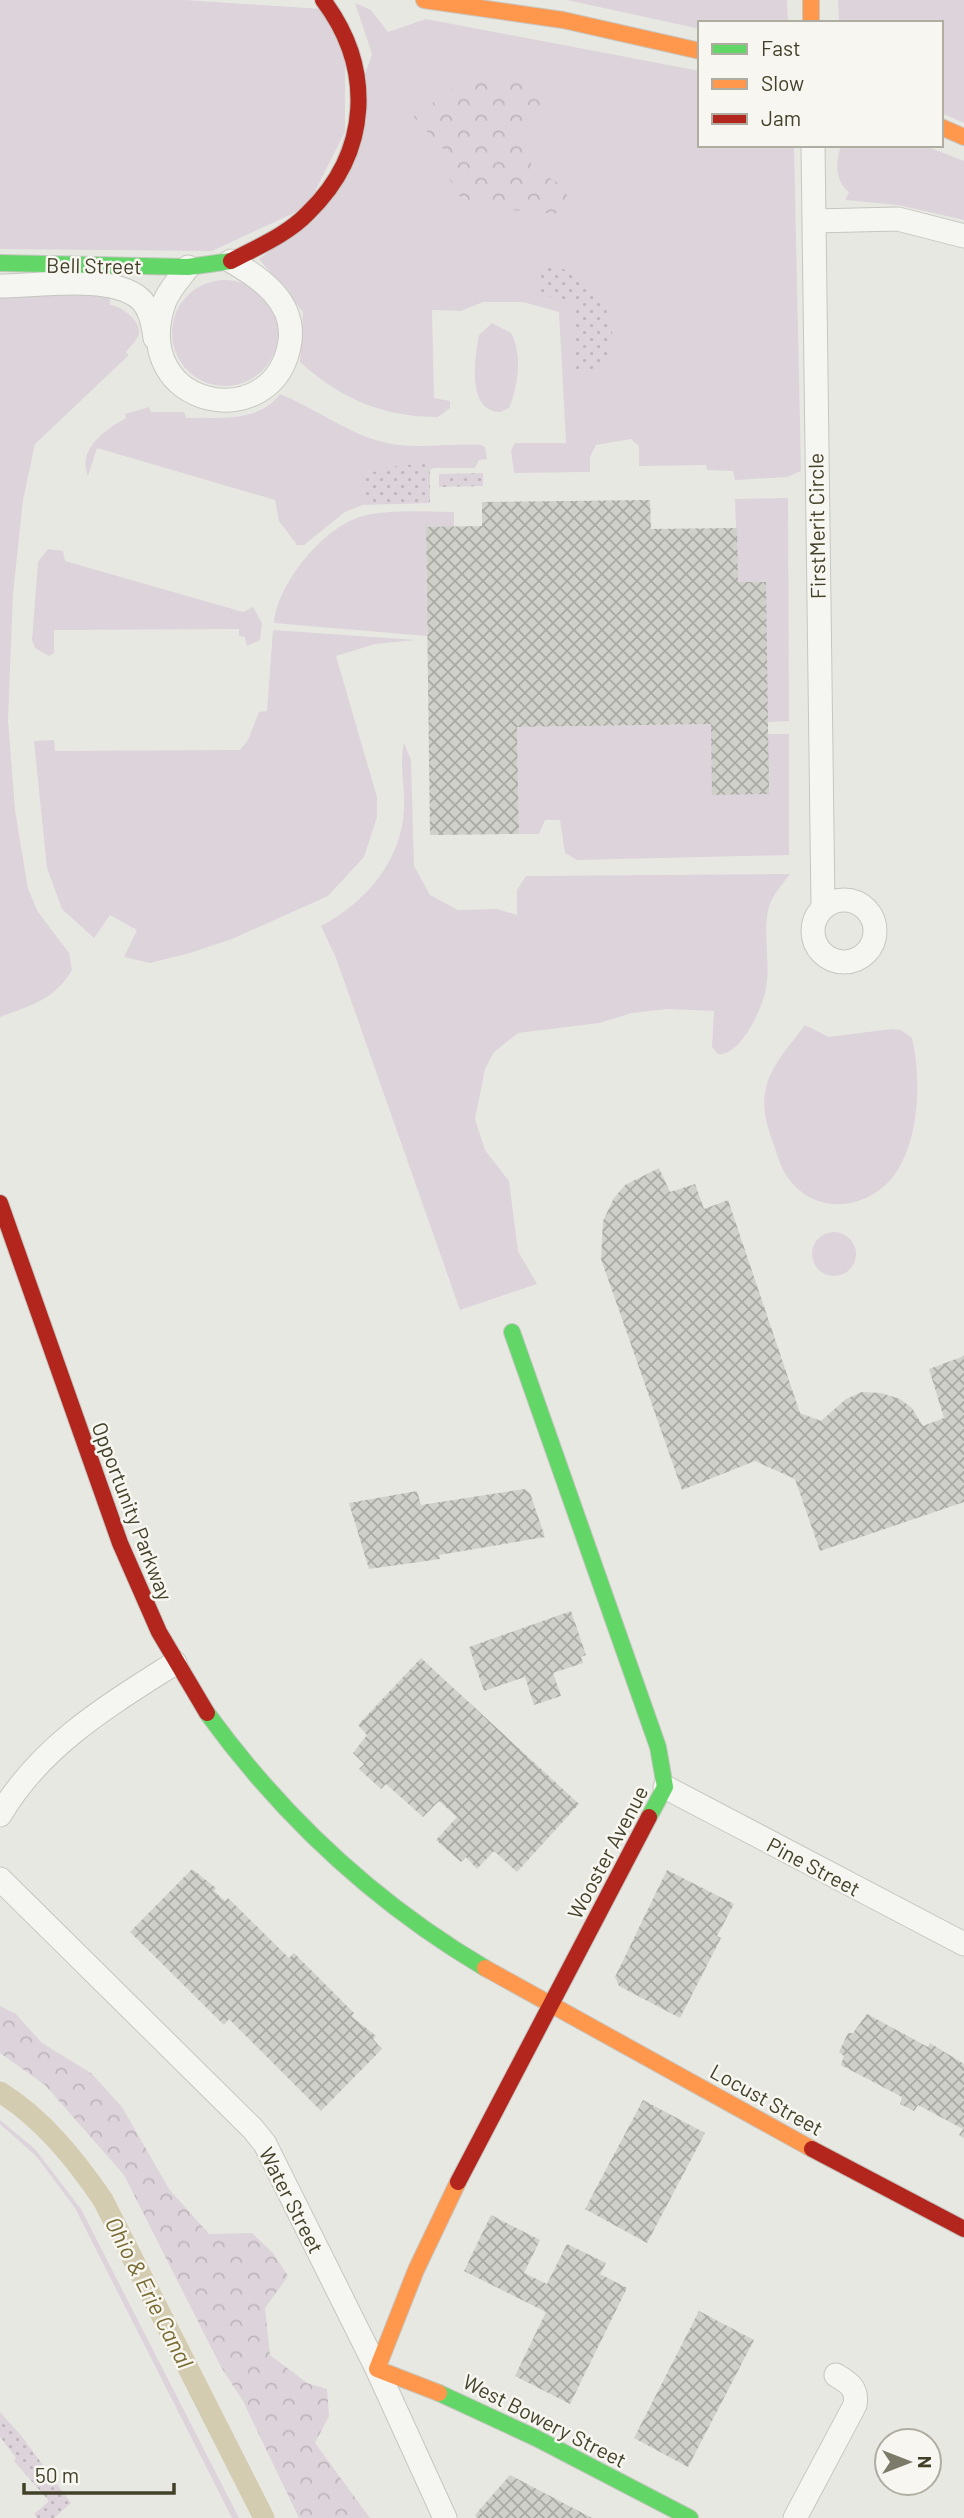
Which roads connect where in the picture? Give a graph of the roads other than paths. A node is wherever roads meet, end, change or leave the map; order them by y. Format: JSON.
{"nodes":[{"id":1,"x":323,"y":0,"type":"edge"},
{"id":2,"x":424,"y":0,"type":"edge"},
{"id":3,"x":811,"y":0,"type":"edge"},
{"id":4,"x":811,"y":21,"type":"edge"},
{"id":5,"x":698,"y":50,"type":"edge"},
{"id":6,"x":943,"y":128,"type":"edge"},
{"id":7,"x":964,"y":137,"type":"edge"},
{"id":8,"x":813,"y":147,"type":"edge"},
{"id":9,"x":814,"y":221,"type":"junction"},
{"id":10,"x":964,"y":236,"type":"edge"},
{"id":11,"x":231,"y":261,"type":"junction"},
{"id":12,"x":0,"y":263,"type":"edge"},
{"id":13,"x":188,"y":267,"type":"junction"},
{"id":14,"x":0,"y":286,"type":"edge"},
{"id":15,"x":156,"y":343,"type":"junction"},
{"id":16,"x":822,"y":907,"type":"dead end"},
{"id":17,"x":0,"y":1203,"type":"edge"},
{"id":18,"x":512,"y":1332,"type":"dead end"},
{"id":19,"x":175,"y":1663,"type":"junction"},
{"id":20,"x":665,"y":1787,"type":"junction"},
{"id":21,"x":0,"y":1815,"type":"edge"},
{"id":22,"x":0,"y":1879,"type":"edge"},
{"id":23,"x":964,"y":1944,"type":"edge"},
{"id":24,"x":551,"y":2005,"type":"junction"},
{"id":25,"x":964,"y":2230,"type":"edge"},
{"id":26,"x":377,"y":2370,"type":"junction"},
{"id":27,"x":836,"y":2375,"type":"dead end"},
{"id":28,"x":444,"y":2518,"type":"edge"},
{"id":29,"x":690,"y":2518,"type":"edge"},
{"id":30,"x":795,"y":2518,"type":"edge"}],
"edges":[{"from":1,"to":11,"type":"main road"},
{"from":2,"to":5,"type":"main road"},
{"from":3,"to":4,"type":"main road"},
{"from":6,"to":7,"type":"main road"},
{"from":8,"to":9,"type":"street","name":"FirstMerit Circle"},
{"from":9,"to":10,"type":"street"},
{"from":9,"to":16,"type":"street","name":"FirstMerit Circle"},
{"from":11,"to":13,"type":"main road","name":"Bell Street"},
{"from":11,"to":15,"type":"street","name":"Bell Street"},
{"from":12,"to":13,"type":"main road","name":"Bell Street"},
{"from":13,"to":15,"type":"street"},
{"from":14,"to":15,"type":"street","name":"Bell Street"},
{"from":17,"to":19,"type":"main road","name":"Opportunity Parkway"},
{"from":18,"to":20,"type":"main road","name":"Wooster Avenue"},
{"from":19,"to":21,"type":"street"},
{"from":19,"to":24,"type":"main road","name":"Opportunity Parkway"},
{"from":20,"to":23,"type":"street","name":"Pine Street"},
{"from":20,"to":24,"type":"main road","name":"Wooster Avenue"},
{"from":22,"to":26,"type":"street","name":"Water Street"},
{"from":24,"to":25,"type":"main road","name":"Locust Street"},
{"from":24,"to":26,"type":"main road","name":"Wooster Avenue"},
{"from":26,"to":28,"type":"street","name":"Water Street"},
{"from":26,"to":29,"type":"main road","name":"West Bowery Street"},
{"from":27,"to":30,"type":"street"}]}
